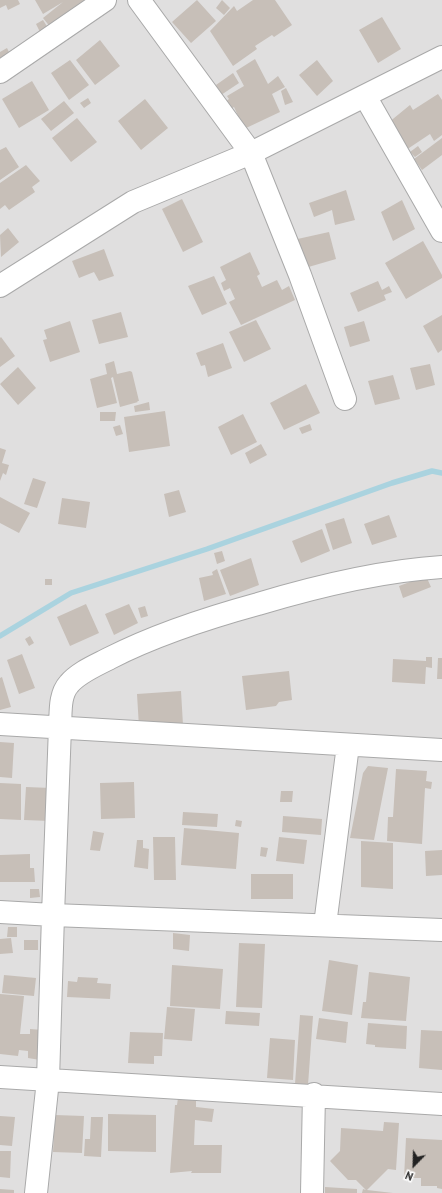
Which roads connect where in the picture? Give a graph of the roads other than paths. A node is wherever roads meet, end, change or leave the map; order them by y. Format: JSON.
{"nodes":[{"id":1,"x":106,"y":0,"type":"edge"},
{"id":2,"x":139,"y":0,"type":"edge"},
{"id":3,"x":442,"y":57,"type":"edge"},
{"id":4,"x":0,"y":72,"type":"edge"},
{"id":5,"x":366,"y":96,"type":"junction"},
{"id":6,"x":251,"y":153,"type":"junction"},
{"id":7,"x":442,"y":231,"type":"edge"},
{"id":8,"x":0,"y":286,"type":"edge"},
{"id":9,"x":344,"y":399,"type":"dead end"},
{"id":10,"x":442,"y":567,"type":"edge"},
{"id":11,"x":0,"y":724,"type":"edge"},
{"id":12,"x":60,"y":727,"type":"junction"},
{"id":13,"x":348,"y":745,"type":"junction"},
{"id":14,"x":442,"y":750,"type":"edge"},
{"id":15,"x":0,"y":912,"type":"edge"},
{"id":16,"x":53,"y":915,"type":"junction"},
{"id":17,"x":325,"y":926,"type":"junction"},
{"id":18,"x":442,"y":930,"type":"edge"},
{"id":19,"x":0,"y":1077,"type":"edge"},
{"id":20,"x":48,"y":1080,"type":"junction"},
{"id":21,"x":314,"y":1094,"type":"junction"},
{"id":22,"x":442,"y":1104,"type":"edge"},
{"id":23,"x":36,"y":1193,"type":"edge"},
{"id":24,"x":312,"y":1193,"type":"edge"}],
"edges":[{"from":1,"to":4,"type":"street"},
{"from":2,"to":6,"type":"street"},
{"from":3,"to":5,"type":"street"},
{"from":5,"to":6,"type":"street"},
{"from":5,"to":7,"type":"street"},
{"from":6,"to":8,"type":"street"},
{"from":6,"to":9,"type":"street"},
{"from":10,"to":12,"type":"street"},
{"from":11,"to":12,"type":"street"},
{"from":12,"to":13,"type":"street"},
{"from":12,"to":16,"type":"street"},
{"from":13,"to":14,"type":"street"},
{"from":13,"to":17,"type":"street"},
{"from":15,"to":16,"type":"street"},
{"from":16,"to":17,"type":"street"},
{"from":16,"to":20,"type":"street"},
{"from":17,"to":18,"type":"street"},
{"from":19,"to":20,"type":"street"},
{"from":20,"to":21,"type":"street"},
{"from":20,"to":23,"type":"street"},
{"from":21,"to":22,"type":"street"},
{"from":21,"to":24,"type":"street"}]}
